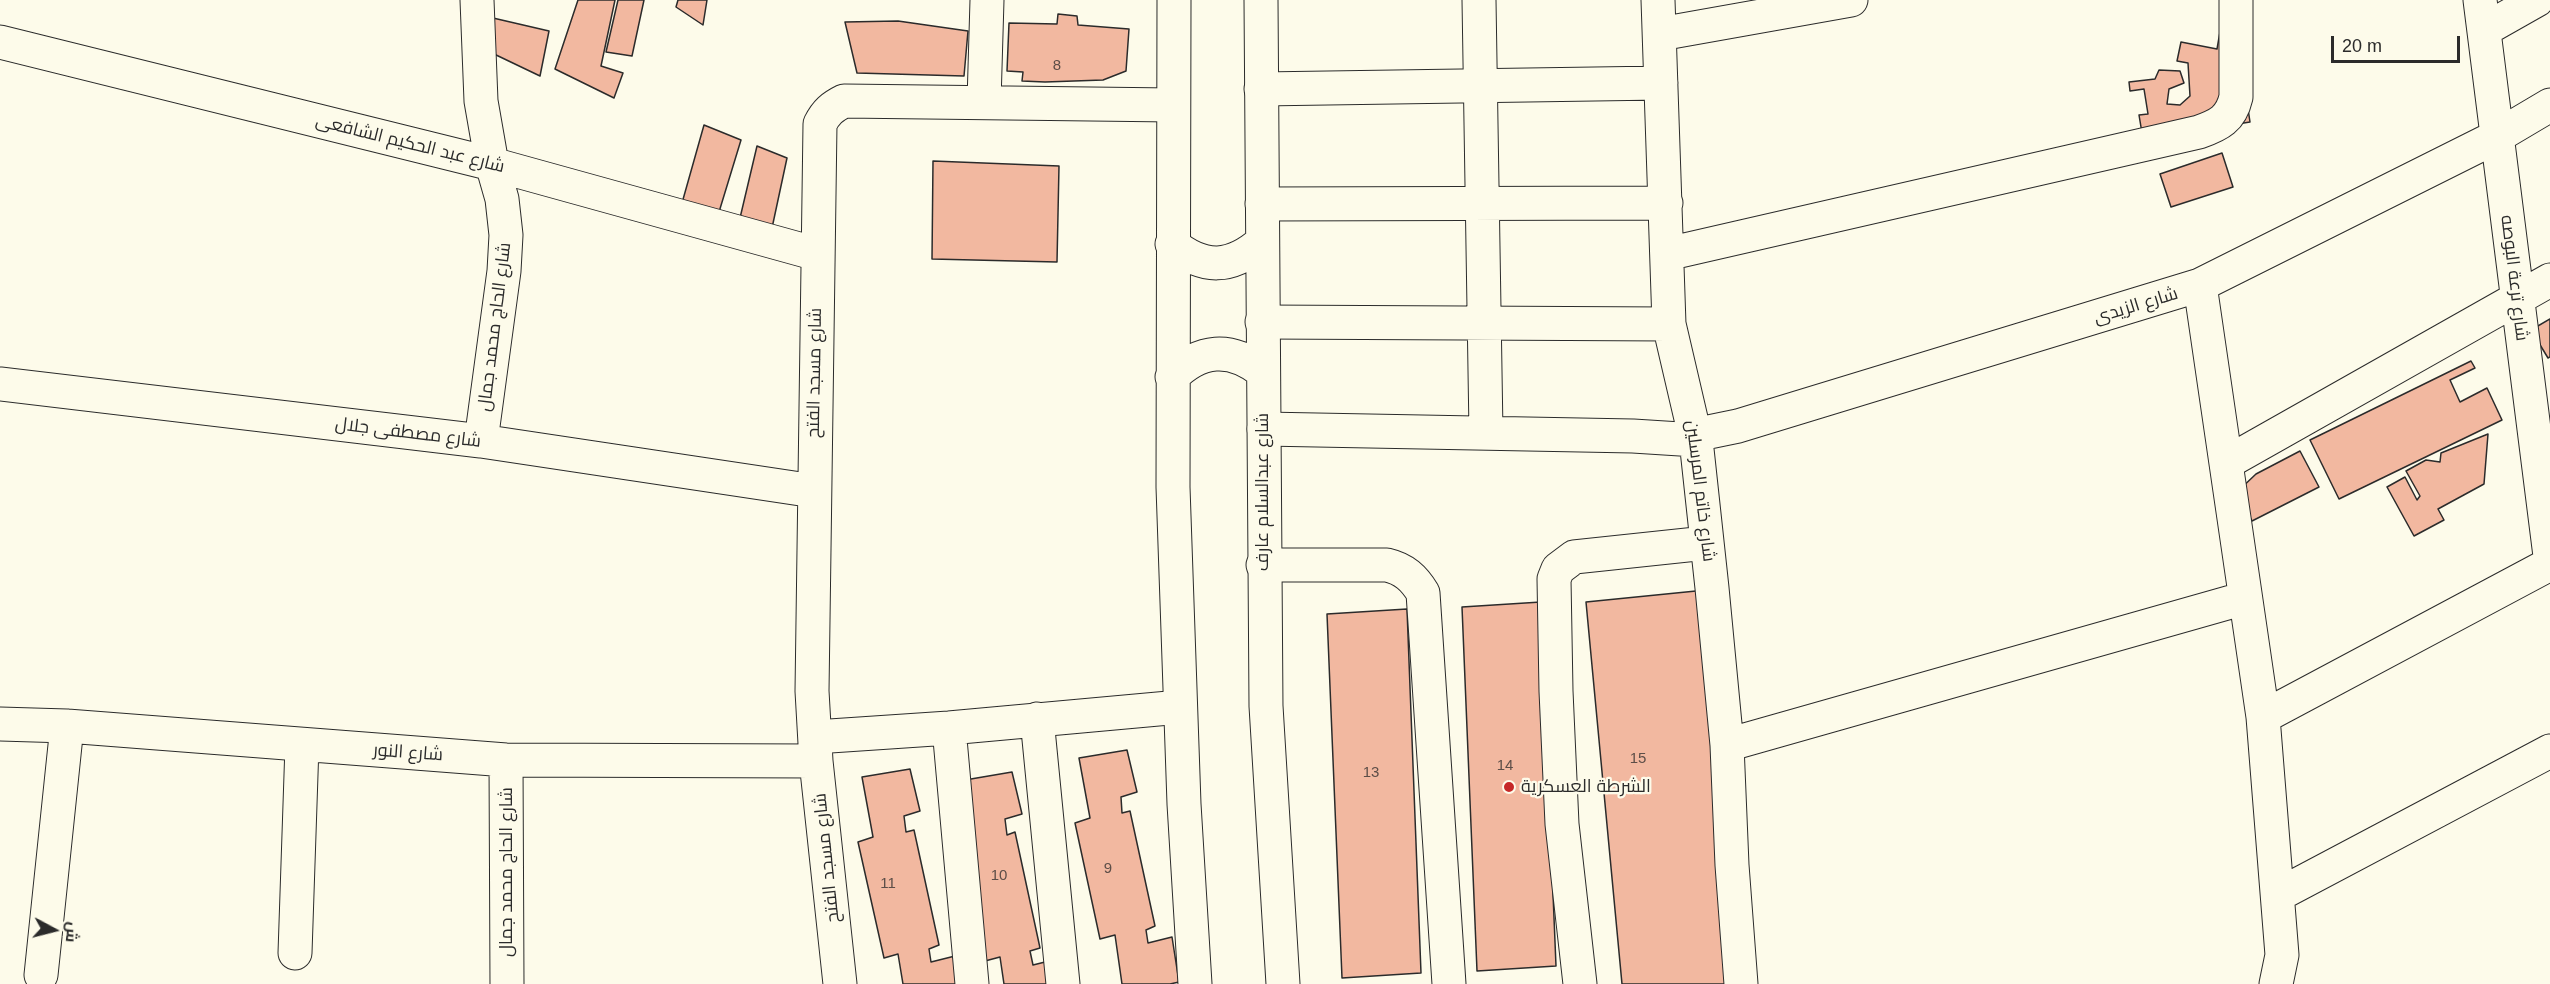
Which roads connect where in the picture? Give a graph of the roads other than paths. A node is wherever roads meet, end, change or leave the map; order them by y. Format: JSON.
{"nodes":[{"id":1,"x":477,"y":0,"type":"edge"},
{"id":2,"x":987,"y":0,"type":"edge"},
{"id":3,"x":1174,"y":0,"type":"edge"},
{"id":4,"x":1261,"y":0,"type":"edge"},
{"id":5,"x":1479,"y":0,"type":"edge"},
{"id":6,"x":1658,"y":0,"type":"edge"},
{"id":7,"x":1851,"y":0,"type":"edge"},
{"id":8,"x":2236,"y":0,"type":"edge"},
{"id":9,"x":2537,"y":0,"type":"edge"},
{"id":10,"x":2482,"y":15,"type":"edge"},
{"id":11,"x":1659,"y":34,"type":"junction"},
{"id":12,"x":0,"y":42,"type":"edge"},
{"id":13,"x":1661,"y":83,"type":"junction"},
{"id":14,"x":1480,"y":87,"type":"junction"},
{"id":15,"x":1261,"y":89,"type":"junction"},
{"id":16,"x":984,"y":102,"type":"junction"},
{"id":17,"x":1173,"y":105,"type":"junction"},
{"id":18,"x":2550,"y":105,"type":"edge"},
{"id":19,"x":2496,"y":137,"type":"junction"},
{"id":20,"x":492,"y":164,"type":"junction"},
{"id":21,"x":1666,"y":202,"type":"junction"},
{"id":22,"x":1262,"y":204,"type":"junction"},
{"id":23,"x":1482,"y":204,"type":"junction"},
{"id":24,"x":1262,"y":243,"type":"junction"},
{"id":25,"x":1172,"y":244,"type":"junction"},
{"id":26,"x":1667,"y":254,"type":"junction"},
{"id":27,"x":817,"y":255,"type":"junction"},
{"id":28,"x":2550,"y":280,"type":"edge"},
{"id":29,"x":2200,"y":285,"type":"junction"},
{"id":30,"x":2516,"y":299,"type":"junction"},
{"id":31,"x":1262,"y":322,"type":"junction"},
{"id":32,"x":1484,"y":323,"type":"junction"},
{"id":33,"x":1669,"y":324,"type":"junction"},
{"id":34,"x":1262,"y":371,"type":"junction"},
{"id":35,"x":1172,"y":377,"type":"junction"},
{"id":36,"x":0,"y":384,"type":"edge"},
{"id":37,"x":1263,"y":429,"type":"junction"},
{"id":38,"x":1486,"y":432,"type":"junction"},
{"id":39,"x":1696,"y":440,"type":"junction"},
{"id":40,"x":481,"y":441,"type":"junction"},
{"id":41,"x":2226,"y":463,"type":"junction"},
{"id":42,"x":814,"y":491,"type":"junction"},
{"id":43,"x":1706,"y":543,"type":"junction"},
{"id":44,"x":2550,"y":556,"type":"edge"},
{"id":45,"x":2550,"y":564,"type":"edge"},
{"id":46,"x":1263,"y":565,"type":"junction"},
{"id":47,"x":2245,"y":598,"type":"junction"},
{"id":48,"x":1180,"y":707,"type":"junction"},
{"id":49,"x":2264,"y":717,"type":"junction"},
{"id":50,"x":1037,"y":719,"type":"junction"},
{"id":51,"x":0,"y":724,"type":"edge"},
{"id":52,"x":67,"y":726,"type":"junction"},
{"id":53,"x":949,"y":728,"type":"junction"},
{"id":54,"x":1727,"y":744,"type":"junction"},
{"id":55,"x":302,"y":745,"type":"junction"},
{"id":56,"x":815,"y":749,"type":"junction"},
{"id":57,"x":2550,"y":751,"type":"edge"},
{"id":58,"x":506,"y":760,"type":"junction"},
{"id":59,"x":2278,"y":895,"type":"junction"},
{"id":60,"x":295,"y":953,"type":"dead end"},
{"id":61,"x":41,"y":975,"type":"dead end"},
{"id":62,"x":507,"y":984,"type":"edge"},
{"id":63,"x":840,"y":984,"type":"edge"},
{"id":64,"x":972,"y":984,"type":"edge"},
{"id":65,"x":1064,"y":984,"type":"edge"},
{"id":66,"x":1195,"y":984,"type":"edge"},
{"id":67,"x":1283,"y":984,"type":"edge"},
{"id":68,"x":1449,"y":984,"type":"edge"},
{"id":69,"x":1580,"y":984,"type":"edge"},
{"id":70,"x":1741,"y":984,"type":"edge"},
{"id":71,"x":2276,"y":984,"type":"edge"}],
"edges":[{"from":1,"to":20,"type":"street","name":"شارع الحاج محمد جمال"},
{"from":2,"to":16,"type":"street"},
{"from":3,"to":17,"type":"street"},
{"from":4,"to":15,"type":"street","name":"شارع عبدالسلام عارف"},
{"from":5,"to":14,"type":"street"},
{"from":6,"to":11,"type":"street","name":"شارع خاتم المرسلين"},
{"from":7,"to":11,"type":"street"},
{"from":8,"to":26,"type":"street"},
{"from":9,"to":10,"type":"street"},
{"from":10,"to":19,"type":"street","name":"شارع ترعة البوصه"},
{"from":11,"to":13,"type":"street","name":"شارع خاتم المرسلين"},
{"from":12,"to":20,"type":"street","name":"شارع عبد الحكيم الشافعى"},
{"from":13,"to":14,"type":"street"},
{"from":13,"to":21,"type":"street","name":"شارع خاتم المرسلين"},
{"from":14,"to":15,"type":"street"},
{"from":14,"to":23,"type":"street"},
{"from":15,"to":22,"type":"street","name":"شارع عبدالسلام عارف"},
{"from":16,"to":17,"type":"street","name":"شارع مسجد الفتح"},
{"from":16,"to":27,"type":"street","name":"شارع مسجد الفتح"},
{"from":17,"to":25,"type":"street"},
{"from":18,"to":19,"type":"street","name":"شارع الزيدى"},
{"from":19,"to":29,"type":"street","name":"شارع الزيدى"},
{"from":19,"to":30,"type":"street","name":"شارع ترعة البوصه"},
{"from":20,"to":27,"type":"street","name":"شارع عبد الحكيم الشافعى"},
{"from":20,"to":40,"type":"street","name":"شارع الحاج محمد جمال"},
{"from":21,"to":23,"type":"street"},
{"from":21,"to":26,"type":"street","name":"شارع خاتم المرسلين"},
{"from":22,"to":23,"type":"street"},
{"from":22,"to":24,"type":"street","name":"شارع عبدالسلام عارف"},
{"from":23,"to":32,"type":"street"},
{"from":24,"to":25,"type":"street"},
{"from":24,"to":31,"type":"street","name":"شارع عبدالسلام عارف"},
{"from":25,"to":35,"type":"street"},
{"from":26,"to":33,"type":"street","name":"شارع خاتم المرسلين"},
{"from":27,"to":42,"type":"street","name":"شارع مسجد الفتح"},
{"from":28,"to":30,"type":"street"},
{"from":29,"to":39,"type":"street","name":"شارع الزيدى"},
{"from":29,"to":41,"type":"street"},
{"from":30,"to":41,"type":"street"},
{"from":30,"to":44,"type":"street","name":"شارع ترعة البوصه"},
{"from":31,"to":32,"type":"street"},
{"from":31,"to":34,"type":"street","name":"شارع عبدالسلام عارف"},
{"from":32,"to":33,"type":"street"},
{"from":32,"to":38,"type":"street"},
{"from":33,"to":39,"type":"street","name":"شارع خاتم المرسلين"},
{"from":34,"to":35,"type":"street"},
{"from":34,"to":37,"type":"street","name":"شارع عبدالسلام عارف"},
{"from":35,"to":48,"type":"street"},
{"from":36,"to":40,"type":"street","name":"شارع مصطفى جلال"},
{"from":37,"to":38,"type":"street"},
{"from":37,"to":46,"type":"street","name":"شارع عبدالسلام عارف"},
{"from":38,"to":39,"type":"street"},
{"from":39,"to":43,"type":"street","name":"شارع خاتم المرسلين"},
{"from":40,"to":42,"type":"street","name":"شارع مصطفى جلال"},
{"from":41,"to":47,"type":"street"},
{"from":42,"to":56,"type":"street","name":"شارع مسجد الفتح"},
{"from":43,"to":54,"type":"street","name":"شارع خاتم المرسلين"},
{"from":43,"to":69,"type":"street"},
{"from":45,"to":49,"type":"street"},
{"from":46,"to":67,"type":"street","name":"شارع عبدالسلام عارف"},
{"from":46,"to":68,"type":"street"},
{"from":47,"to":49,"type":"street"},
{"from":47,"to":54,"type":"street"},
{"from":48,"to":50,"type":"street","name":"شارع النور"},
{"from":48,"to":66,"type":"street"},
{"from":49,"to":59,"type":"street"},
{"from":50,"to":53,"type":"street","name":"شارع النور"},
{"from":50,"to":65,"type":"street"},
{"from":51,"to":52,"type":"street","name":"شارع النور"},
{"from":52,"to":55,"type":"street","name":"شارع النور"},
{"from":52,"to":61,"type":"street"},
{"from":53,"to":56,"type":"street","name":"شارع النور"},
{"from":53,"to":64,"type":"street"},
{"from":54,"to":70,"type":"street","name":"شارع خاتم المرسلين"},
{"from":55,"to":58,"type":"street","name":"شارع النور"},
{"from":55,"to":60,"type":"street"},
{"from":56,"to":58,"type":"street","name":"شارع النور"},
{"from":56,"to":63,"type":"street","name":"شارع مسجد الفتح"},
{"from":57,"to":59,"type":"street"},
{"from":58,"to":62,"type":"street","name":"شارع الحاج محمد جمال"},
{"from":59,"to":71,"type":"street"}]}
